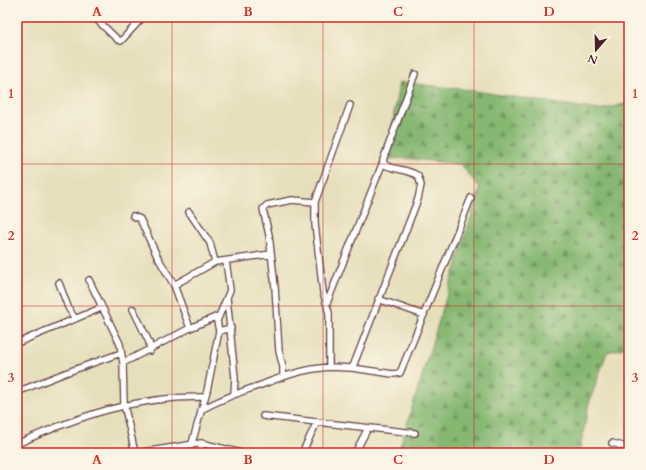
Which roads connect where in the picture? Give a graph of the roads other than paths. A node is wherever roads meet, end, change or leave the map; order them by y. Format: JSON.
{"nodes":[{"id":1,"x":94,"y":17,"type":"edge"},
{"id":2,"x":143,"y":17,"type":"edge"},
{"id":3,"x":415,"y":74,"type":"dead end"},
{"id":4,"x":350,"y":105,"type":"dead end"},
{"id":5,"x":383,"y":162,"type":"junction"},
{"id":6,"x":471,"y":198,"type":"dead end"},
{"id":7,"x":315,"y":202,"type":"junction"},
{"id":8,"x":189,"y":212,"type":"dead end"},
{"id":9,"x":133,"y":216,"type":"dead end"},
{"id":10,"x":271,"y":254,"type":"junction"},
{"id":11,"x":215,"y":262,"type":"junction"},
{"id":12,"x":226,"y":262,"type":"junction"},
{"id":13,"x":89,"y":280,"type":"dead end"},
{"id":14,"x":59,"y":283,"type":"dead end"},
{"id":15,"x":174,"y":285,"type":"junction"},
{"id":16,"x":227,"y":298,"type":"junction"},
{"id":17,"x":378,"y":299,"type":"junction"},
{"id":18,"x":326,"y":303,"type":"junction"},
{"id":19,"x":101,"y":308,"type":"junction"},
{"id":20,"x":133,"y":309,"type":"dead end"},
{"id":21,"x":424,"y":315,"type":"junction"},
{"id":22,"x":218,"y":316,"type":"junction"},
{"id":23,"x":75,"y":319,"type":"junction"},
{"id":24,"x":190,"y":328,"type":"junction"},
{"id":25,"x":231,"y":328,"type":"junction"},
{"id":26,"x":219,"y":331,"type":"junction"},
{"id":27,"x":17,"y":343,"type":"edge"},
{"id":28,"x":150,"y":350,"type":"junction"},
{"id":29,"x":121,"y":353,"type":"junction"},
{"id":30,"x":123,"y":363,"type":"junction"},
{"id":31,"x":329,"y":367,"type":"junction"},
{"id":32,"x":352,"y":368,"type":"junction"},
{"id":33,"x":282,"y":376,"type":"junction"},
{"id":34,"x":17,"y":392,"type":"edge"},
{"id":35,"x":234,"y":394,"type":"junction"},
{"id":36,"x":205,"y":397,"type":"junction"},
{"id":37,"x":124,"y":404,"type":"junction"},
{"id":38,"x":201,"y":410,"type":"junction"},
{"id":39,"x":263,"y":416,"type":"dead end"},
{"id":40,"x":317,"y":422,"type":"junction"},
{"id":41,"x":368,"y":428,"type":"junction"},
{"id":42,"x":415,"y":433,"type":"dead end"},
{"id":43,"x":201,"y":443,"type":"junction"},
{"id":44,"x":612,"y":443,"type":"dead end"},
{"id":45,"x":17,"y":444,"type":"edge"},
{"id":46,"x":192,"y":444,"type":"junction"},
{"id":47,"x":629,"y":448,"type":"edge"},
{"id":48,"x":136,"y":453,"type":"edge"},
{"id":49,"x":201,"y":453,"type":"edge"},
{"id":50,"x":240,"y":453,"type":"edge"},
{"id":51,"x":302,"y":453,"type":"edge"},
{"id":52,"x":355,"y":453,"type":"edge"}],
"edges":[{"from":1,"to":2,"type":"street"},
{"from":3,"to":5,"type":"street"},
{"from":4,"to":7,"type":"street"},
{"from":5,"to":17,"type":"street"},
{"from":5,"to":18,"type":"street"},
{"from":6,"to":21,"type":"street"},
{"from":7,"to":10,"type":"street"},
{"from":7,"to":18,"type":"street"},
{"from":8,"to":11,"type":"street"},
{"from":9,"to":15,"type":"street"},
{"from":10,"to":12,"type":"street"},
{"from":10,"to":33,"type":"street"},
{"from":11,"to":12,"type":"street"},
{"from":11,"to":15,"type":"street"},
{"from":12,"to":16,"type":"street"},
{"from":13,"to":19,"type":"street"},
{"from":14,"to":23,"type":"street"},
{"from":15,"to":24,"type":"street"},
{"from":16,"to":22,"type":"street"},
{"from":16,"to":25,"type":"street"},
{"from":17,"to":21,"type":"street"},
{"from":17,"to":32,"type":"street"},
{"from":18,"to":31,"type":"street"},
{"from":19,"to":23,"type":"street"},
{"from":19,"to":29,"type":"street"},
{"from":20,"to":28,"type":"street"},
{"from":21,"to":32,"type":"street"},
{"from":22,"to":24,"type":"street"},
{"from":22,"to":26,"type":"street"},
{"from":23,"to":27,"type":"street"},
{"from":24,"to":28,"type":"street"},
{"from":25,"to":26,"type":"street"},
{"from":25,"to":35,"type":"street"},
{"from":26,"to":36,"type":"street"},
{"from":28,"to":30,"type":"street"},
{"from":29,"to":30,"type":"street"},
{"from":29,"to":34,"type":"street"},
{"from":30,"to":37,"type":"street"},
{"from":31,"to":32,"type":"street"},
{"from":31,"to":33,"type":"street"},
{"from":33,"to":35,"type":"street"},
{"from":35,"to":38,"type":"street"},
{"from":36,"to":37,"type":"street"},
{"from":36,"to":38,"type":"street"},
{"from":37,"to":45,"type":"street"},
{"from":37,"to":48,"type":"street"},
{"from":38,"to":46,"type":"street"},
{"from":39,"to":40,"type":"street"},
{"from":40,"to":41,"type":"street"},
{"from":40,"to":51,"type":"street"},
{"from":41,"to":42,"type":"street"},
{"from":41,"to":52,"type":"street"},
{"from":43,"to":46,"type":"street"},
{"from":43,"to":49,"type":"street"},
{"from":43,"to":50,"type":"street"},
{"from":44,"to":47,"type":"street"},
{"from":46,"to":48,"type":"street"}]}
